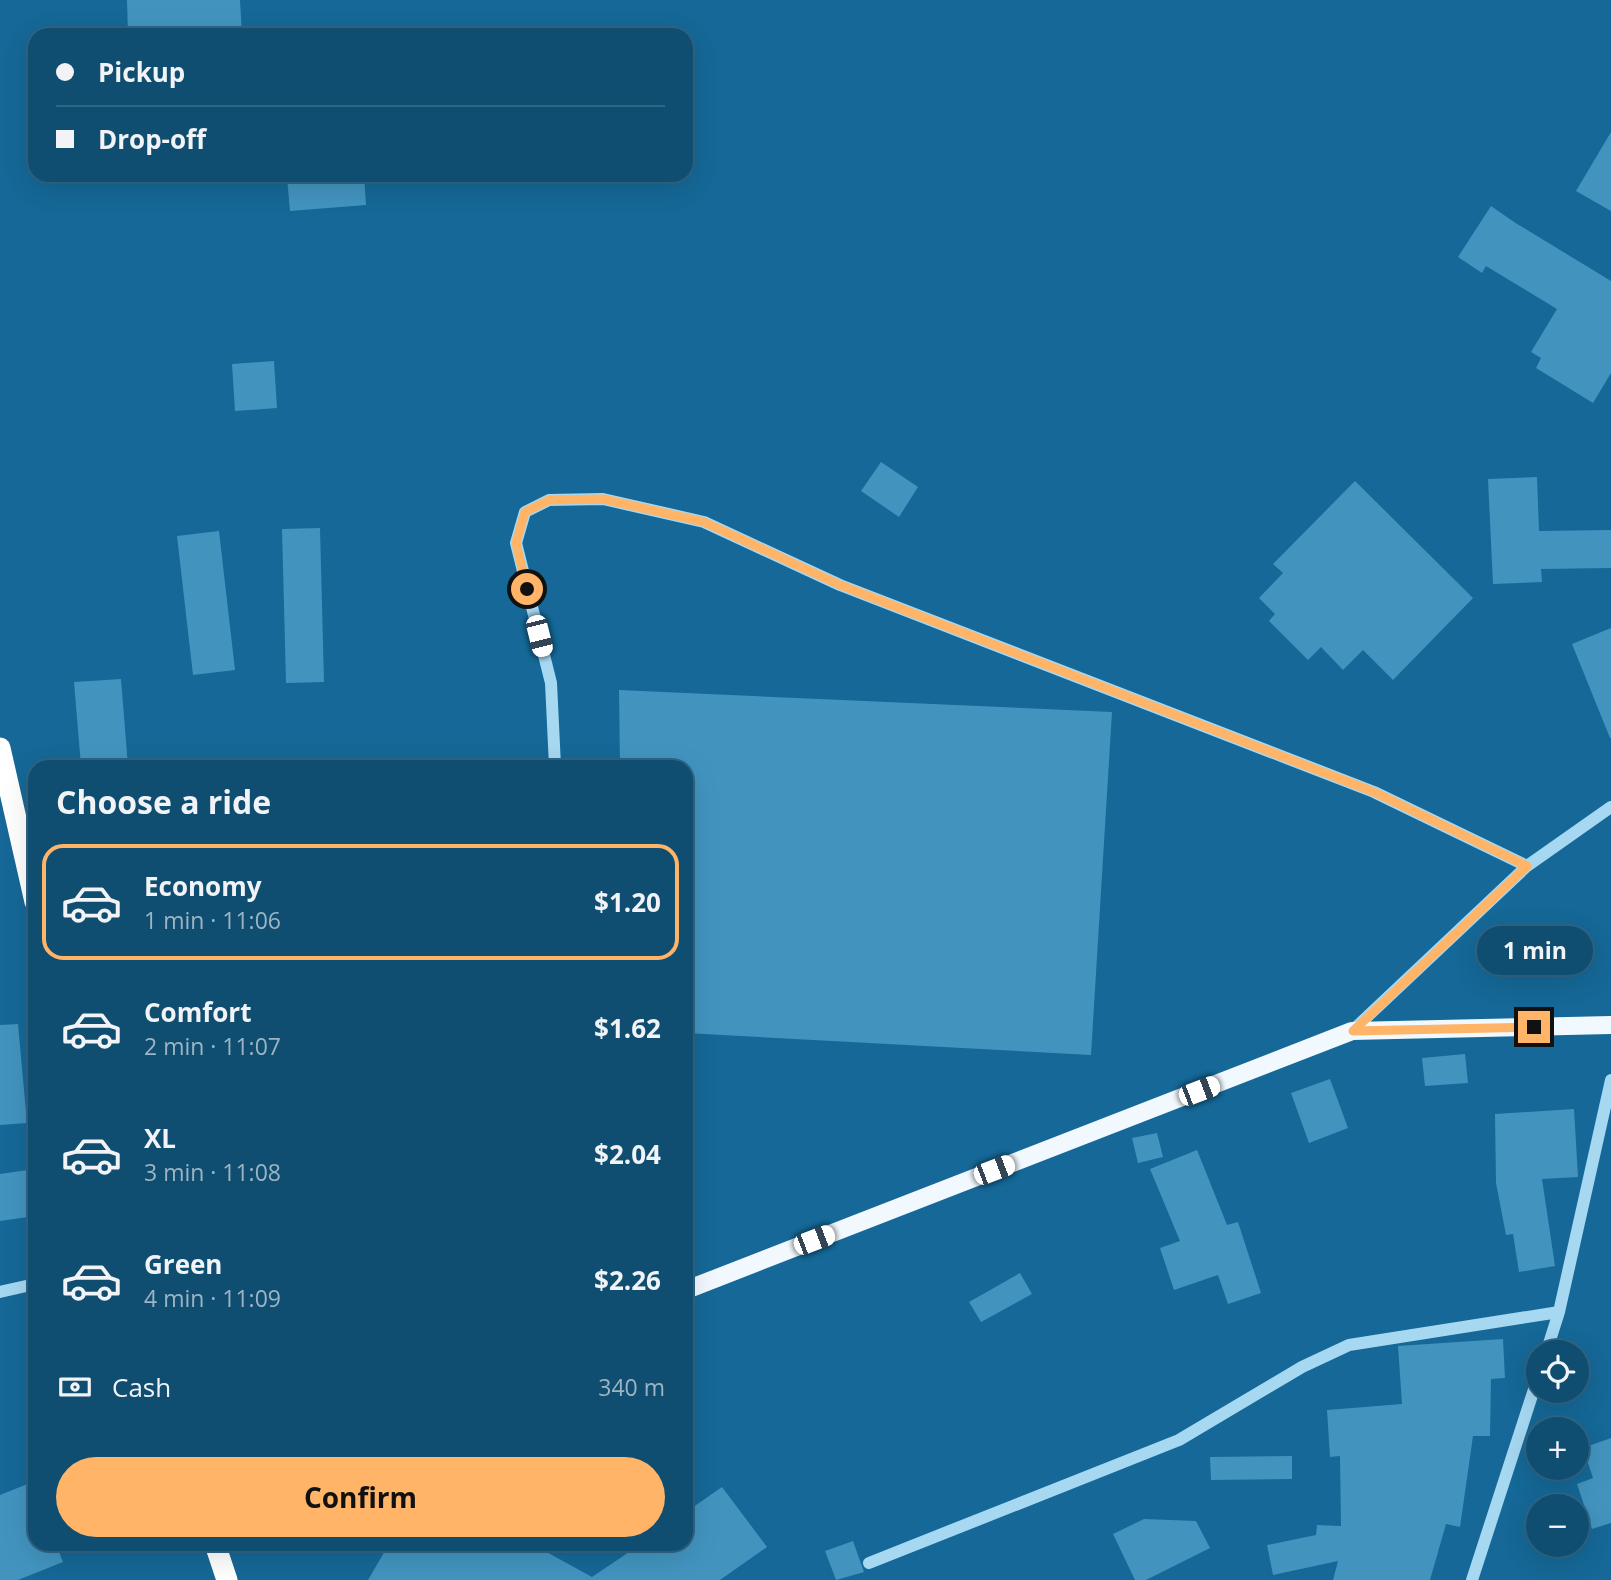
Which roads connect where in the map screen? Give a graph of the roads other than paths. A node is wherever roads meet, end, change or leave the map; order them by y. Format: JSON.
{"nodes":[{"id":1,"x":0,"y":748,"type":"edge"},
{"id":2,"x":555,"y":760,"type":"edge"},
{"id":3,"x":1611,"y":807,"type":"edge"},
{"id":4,"x":1527,"y":866,"type":"junction"},
{"id":5,"x":28,"y":871,"type":"edge"},
{"id":6,"x":1611,"y":1025,"type":"edge"},
{"id":7,"x":1353,"y":1031,"type":"junction"},
{"id":8,"x":1611,"y":1080,"type":"edge"},
{"id":9,"x":28,"y":1286,"type":"edge"},
{"id":10,"x":693,"y":1287,"type":"edge"},
{"id":11,"x":0,"y":1292,"type":"edge"},
{"id":12,"x":1559,"y":1312,"type":"junction"},
{"id":13,"x":1550,"y":1340,"type":"edge"},
{"id":14,"x":1530,"y":1403,"type":"edge"},
{"id":15,"x":217,"y":1551,"type":"edge"},
{"id":16,"x":869,"y":1563,"type":"dead end"},
{"id":17,"x":227,"y":1580,"type":"edge"},
{"id":18,"x":1472,"y":1580,"type":"edge"}],
"edges":[{"from":1,"to":5,"type":"highway"},
{"from":2,"to":4,"type":"street"},
{"from":3,"to":4,"type":"street"},
{"from":4,"to":7,"type":"street"},
{"from":6,"to":7,"type":"main road"},
{"from":7,"to":10,"type":"main road"},
{"from":8,"to":12,"type":"street"},
{"from":9,"to":11,"type":"street"},
{"from":12,"to":13,"type":"street"},
{"from":12,"to":16,"type":"street"},
{"from":14,"to":18,"type":"street"},
{"from":15,"to":17,"type":"highway"}]}
